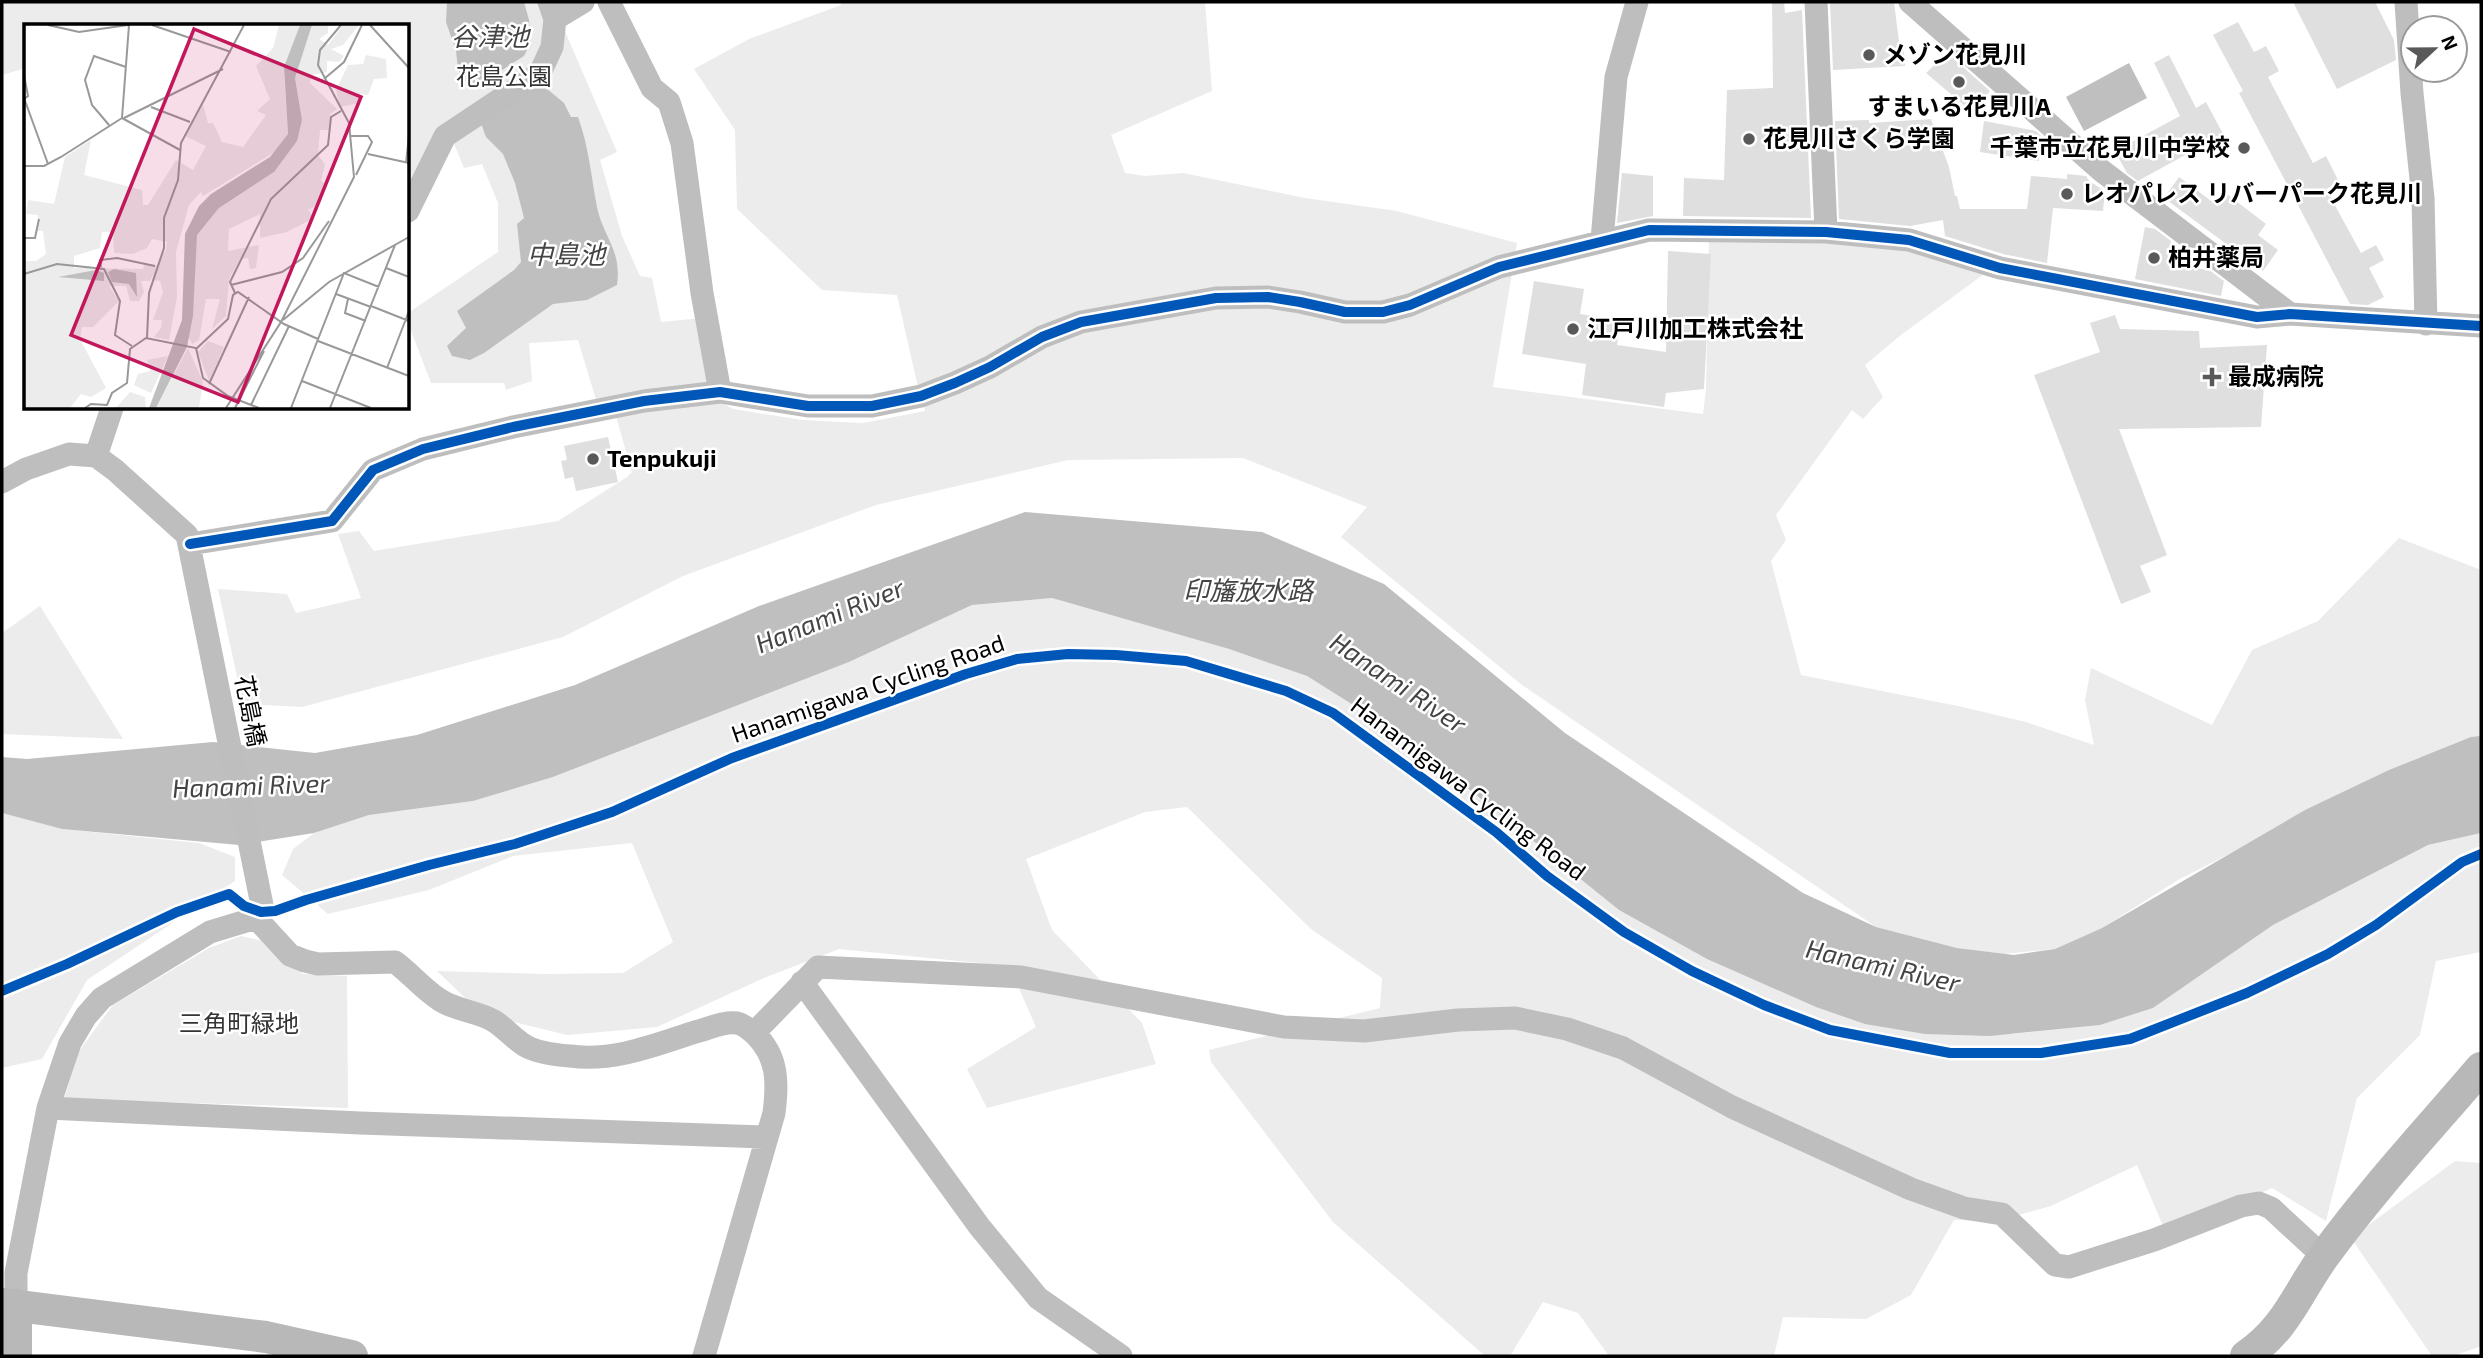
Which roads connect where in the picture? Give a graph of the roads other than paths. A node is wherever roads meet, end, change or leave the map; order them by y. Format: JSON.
{"nodes":[{"id":1,"x":583,"y":2,"type":"edge"},
{"id":2,"x":609,"y":2,"type":"edge"},
{"id":3,"x":1637,"y":2,"type":"edge"},
{"id":4,"x":1816,"y":2,"type":"edge"},
{"id":5,"x":1910,"y":2,"type":"edge"},
{"id":6,"x":2406,"y":2,"type":"edge"},
{"id":7,"x":552,"y":10,"type":"edge"},
{"id":8,"x":410,"y":207,"type":"edge"},
{"id":9,"x":1826,"y":232,"type":"junction"},
{"id":10,"x":1602,"y":240,"type":"junction"},
{"id":11,"x":2290,"y":314,"type":"junction"},
{"id":12,"x":2426,"y":324,"type":"junction"},
{"id":13,"x":2481,"y":326,"type":"edge"},
{"id":14,"x":720,"y":392,"type":"junction"},
{"id":15,"x":111,"y":410,"type":"edge"},
{"id":16,"x":96,"y":456,"type":"junction"},
{"id":17,"x":2,"y":482,"type":"edge"},
{"id":18,"x":190,"y":544,"type":"junction"},
{"id":19,"x":258,"y":908,"type":"junction"},
{"id":20,"x":802,"y":982,"type":"junction"},
{"id":21,"x":754,"y":1033,"type":"junction"},
{"id":22,"x":2481,"y":1068,"type":"edge"},
{"id":23,"x":48,"y":1108,"type":"junction"},
{"id":24,"x":766,"y":1137,"type":"junction"},
{"id":25,"x":2324,"y":1257,"type":"junction"},
{"id":26,"x":9,"y":1269,"type":"edge"},
{"id":27,"x":9,"y":1305,"type":"edge"},
{"id":28,"x":16,"y":1356,"type":"edge"},
{"id":29,"x":352,"y":1356,"type":"edge"},
{"id":30,"x":704,"y":1356,"type":"edge"},
{"id":31,"x":1121,"y":1356,"type":"edge"},
{"id":32,"x":2246,"y":1356,"type":"edge"}],
"edges":[{"from":1,"to":7,"type":"street"},
{"from":2,"to":14,"type":"street"},
{"from":3,"to":10,"type":"street"},
{"from":4,"to":9,"type":"street"},
{"from":5,"to":11,"type":"street"},
{"from":6,"to":12,"type":"street"},
{"from":7,"to":8,"type":"street"},
{"from":9,"to":10,"type":"street"},
{"from":9,"to":11,"type":"street"},
{"from":10,"to":14,"type":"street"},
{"from":11,"to":12,"type":"street"},
{"from":12,"to":13,"type":"street"},
{"from":14,"to":18,"type":"street"},
{"from":15,"to":16,"type":"street"},
{"from":16,"to":17,"type":"street"},
{"from":16,"to":18,"type":"street"},
{"from":18,"to":19,"type":"street","name":"花島橋"},
{"from":19,"to":21,"type":"street"},
{"from":19,"to":23,"type":"street"},
{"from":20,"to":21,"type":"street"},
{"from":20,"to":25,"type":"street"},
{"from":20,"to":31,"type":"street"},
{"from":21,"to":24,"type":"street"},
{"from":22,"to":25,"type":"street"},
{"from":23,"to":24,"type":"street"},
{"from":23,"to":26,"type":"street"},
{"from":24,"to":30,"type":"street"},
{"from":25,"to":32,"type":"street"},
{"from":26,"to":27,"type":"street"},
{"from":27,"to":28,"type":"street"},
{"from":27,"to":29,"type":"street"}]}
